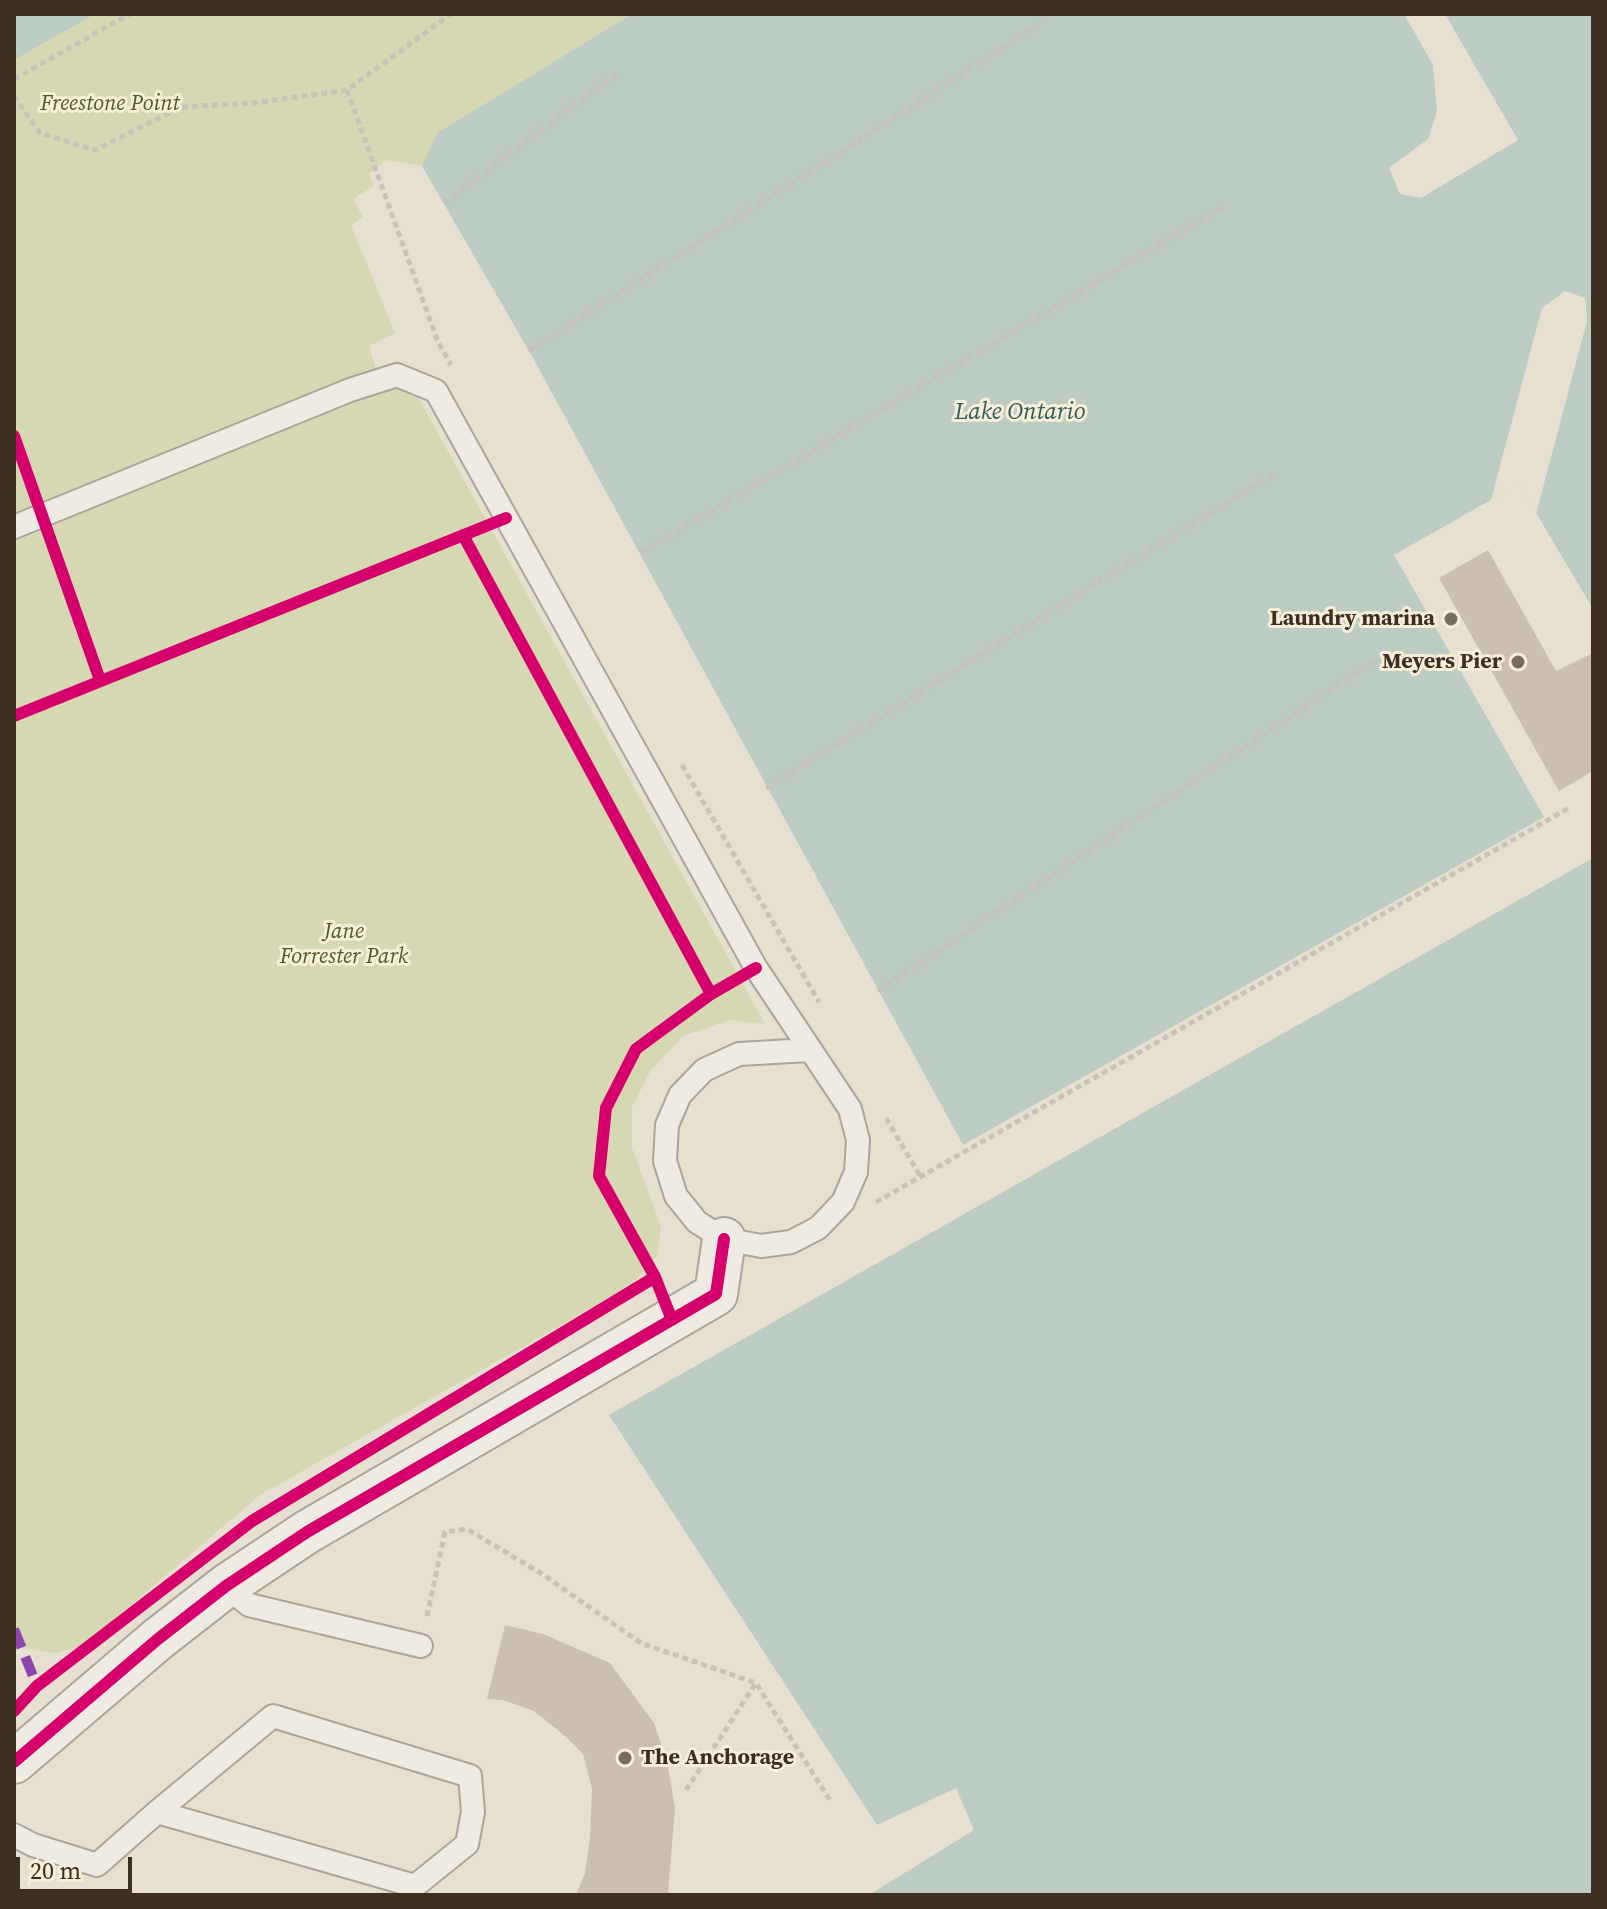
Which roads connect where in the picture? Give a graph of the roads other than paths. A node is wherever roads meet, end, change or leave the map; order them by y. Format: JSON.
{"nodes":[{"id":1,"x":14,"y":527,"type":"edge"},
{"id":2,"x":809,"y":1050,"type":"junction"},
{"id":3,"x":724,"y":1239,"type":"junction"},
{"id":4,"x":226,"y":1586,"type":"junction"},
{"id":5,"x":421,"y":1646,"type":"road end"},
{"id":6,"x":14,"y":1762,"type":"edge"},
{"id":7,"x":157,"y":1812,"type":"junction"},
{"id":8,"x":14,"y":1835,"type":"edge"}],
"edges":[{"from":1,"to":2,"type":"lane"},
{"from":2,"to":3,"type":"lane"},
{"from":2,"to":3,"type":"lane"},
{"from":3,"to":4,"type":"street"},
{"from":4,"to":5,"type":"lane"},
{"from":4,"to":6,"type":"street"},
{"from":7,"to":7,"type":"lane"},
{"from":7,"to":8,"type":"lane"}]}
